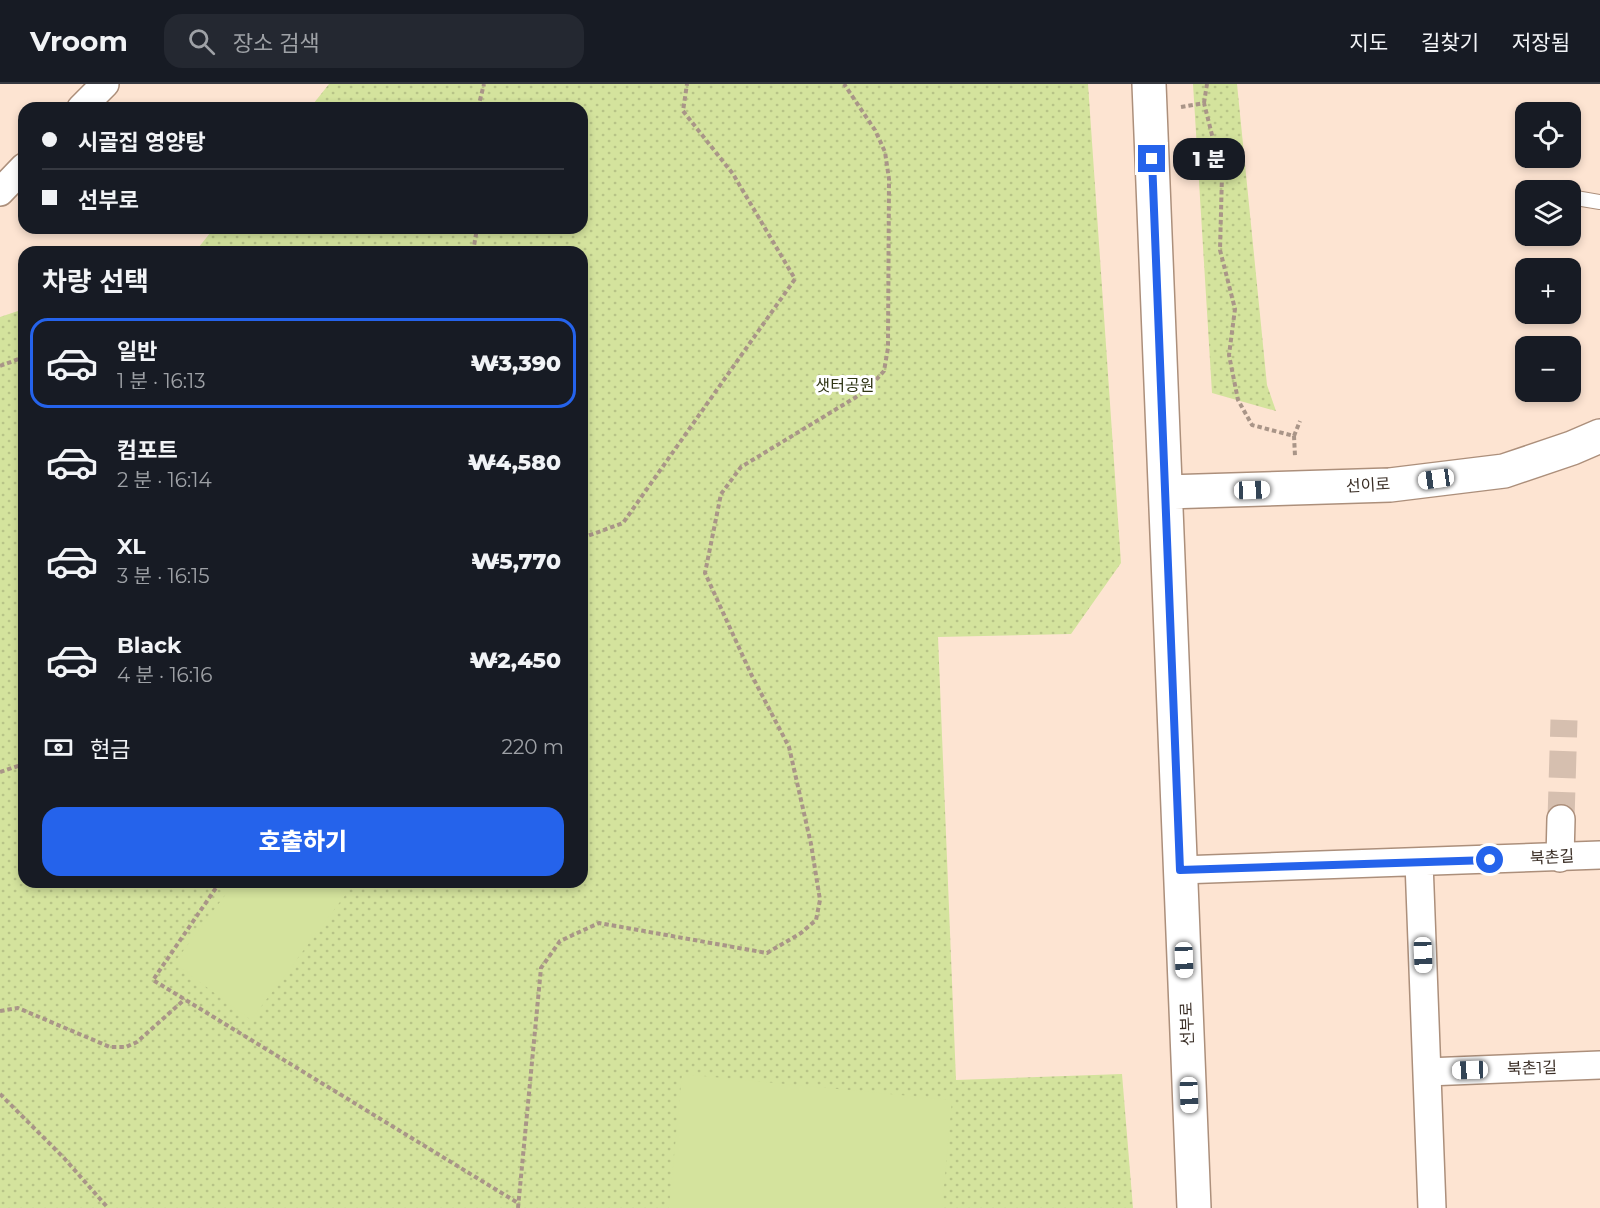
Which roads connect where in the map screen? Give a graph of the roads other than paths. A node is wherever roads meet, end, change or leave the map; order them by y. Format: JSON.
{"nodes":[{"id":1,"x":105,"y":84,"type":"edge"},
{"id":2,"x":1150,"y":98,"type":"edge"},
{"id":3,"x":87,"y":102,"type":"edge"},
{"id":4,"x":18,"y":173,"type":"edge"},
{"id":5,"x":1,"y":189,"type":"edge"},
{"id":6,"x":1581,"y":198,"type":"edge"},
{"id":7,"x":1600,"y":202,"type":"edge"},
{"id":8,"x":1600,"y":436,"type":"edge"},
{"id":9,"x":1166,"y":492,"type":"junction"},
{"id":10,"x":1561,"y":819,"type":"tunnel mouth"},
{"id":11,"x":1600,"y":855,"type":"edge"},
{"id":12,"x":1560,"y":858,"type":"junction"},
{"id":13,"x":1419,"y":862,"type":"junction"},
{"id":14,"x":1180,"y":870,"type":"junction"},
{"id":15,"x":1600,"y":1065,"type":"edge"},
{"id":16,"x":1427,"y":1072,"type":"junction"},
{"id":17,"x":1194,"y":1208,"type":"edge"},
{"id":18,"x":1432,"y":1208,"type":"edge"}],
"edges":[{"from":1,"to":3,"type":"street"},
{"from":2,"to":9,"type":"main road","name":"선부로"},
{"from":4,"to":5,"type":"street"},
{"from":6,"to":7,"type":"lane"},
{"from":8,"to":9,"type":"main road","name":"선이로"},
{"from":9,"to":14,"type":"main road","name":"선부로"},
{"from":10,"to":12,"type":"street"},
{"from":11,"to":12,"type":"street","name":"북촌길"},
{"from":12,"to":13,"type":"street","name":"북촌길"},
{"from":13,"to":14,"type":"street","name":"북촌길"},
{"from":13,"to":16,"type":"street"},
{"from":14,"to":17,"type":"main road","name":"선부로"},
{"from":15,"to":16,"type":"street","name":"북촌1길"},
{"from":16,"to":18,"type":"street"}]}
